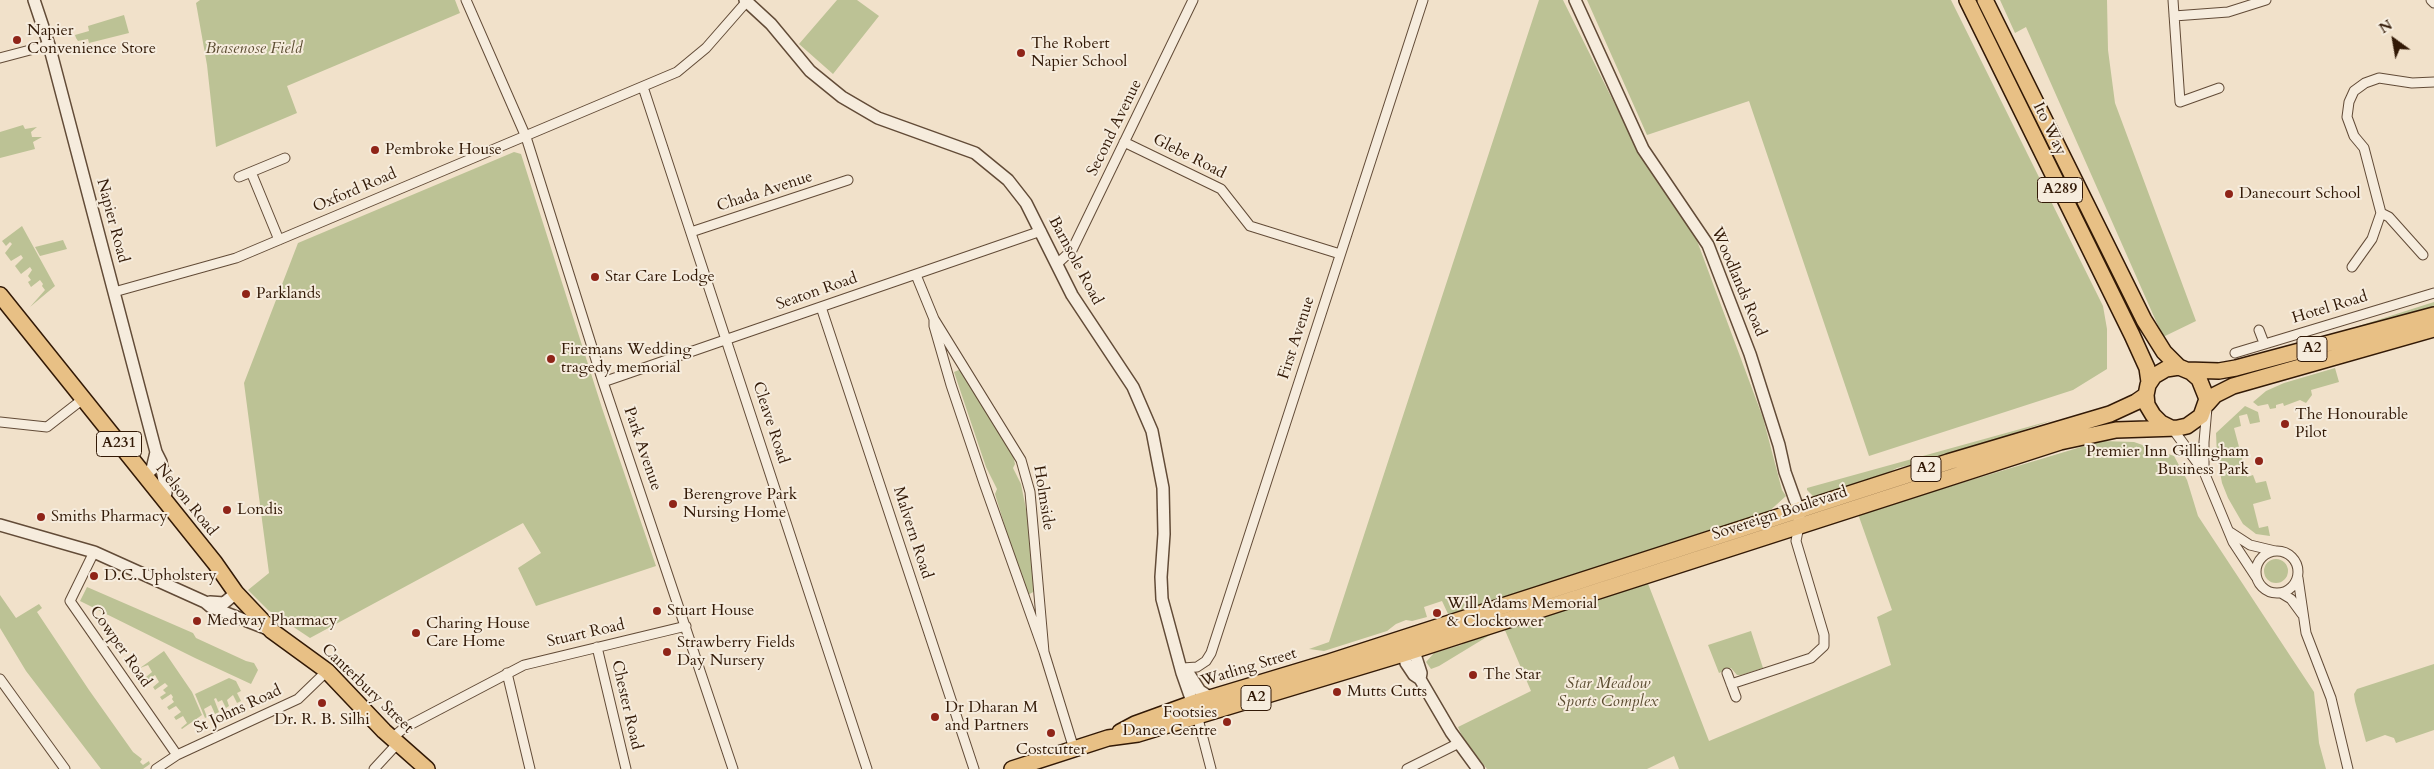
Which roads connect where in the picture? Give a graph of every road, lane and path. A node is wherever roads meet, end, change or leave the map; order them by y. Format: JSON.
{"nodes":[{"id":1,"x":34,"y":0,"type":"edge"},
{"id":2,"x":466,"y":0,"type":"edge"},
{"id":3,"x":747,"y":0,"type":"edge"},
{"id":4,"x":1194,"y":0,"type":"edge"},
{"id":5,"x":1423,"y":0,"type":"edge"},
{"id":6,"x":1574,"y":0,"type":"edge"},
{"id":7,"x":1967,"y":0,"type":"edge"},
{"id":8,"x":1985,"y":0,"type":"edge"},
{"id":9,"x":2173,"y":0,"type":"edge"},
{"id":10,"x":2266,"y":0,"type":"edge"},
{"id":11,"x":2431,"y":0,"type":"edge"},
{"id":12,"x":2434,"y":4,"type":"edge"},
{"id":13,"x":2174,"y":16,"type":"junction"},
{"id":14,"x":48,"y":45,"type":"junction"},
{"id":15,"x":0,"y":58,"type":"edge"},
{"id":16,"x":2434,"y":82,"type":"edge"},
{"id":17,"x":643,"y":87,"type":"junction"},
{"id":18,"x":2219,"y":88,"type":"dead end"},
{"id":19,"x":526,"y":137,"type":"junction"},
{"id":20,"x":1124,"y":142,"type":"junction"},
{"id":21,"x":284,"y":158,"type":"dead end"},
{"id":22,"x":251,"y":172,"type":"junction"},
{"id":23,"x":239,"y":177,"type":"dead end"},
{"id":24,"x":848,"y":180,"type":"dead end"},
{"id":25,"x":2381,"y":213,"type":"junction"},
{"id":26,"x":1041,"y":231,"type":"junction"},
{"id":27,"x":691,"y":232,"type":"junction"},
{"id":28,"x":279,"y":240,"type":"junction"},
{"id":29,"x":1340,"y":254,"type":"junction"},
{"id":30,"x":2423,"y":255,"type":"dead end"},
{"id":31,"x":1057,"y":264,"type":"junction"},
{"id":32,"x":2352,"y":267,"type":"dead end"},
{"id":33,"x":916,"y":275,"type":"junction"},
{"id":34,"x":114,"y":292,"type":"junction"},
{"id":35,"x":2434,"y":293,"type":"edge"},
{"id":36,"x":0,"y":295,"type":"edge"},
{"id":37,"x":821,"y":307,"type":"junction"},
{"id":38,"x":2434,"y":315,"type":"edge"},
{"id":39,"x":934,"y":319,"type":"junction"},
{"id":40,"x":2434,"y":329,"type":"edge"},
{"id":41,"x":2259,"y":330,"type":"dead end"},
{"id":42,"x":726,"y":339,"type":"junction"},
{"id":43,"x":2264,"y":343,"type":"junction"},
{"id":44,"x":2235,"y":352,"type":"dead end"},
{"id":45,"x":960,"y":358,"type":"junction"},
{"id":46,"x":945,"y":364,"type":"junction"},
{"id":47,"x":2183,"y":369,"type":"junction"},
{"id":48,"x":603,"y":382,"type":"junction"},
{"id":49,"x":2148,"y":388,"type":"junction"},
{"id":50,"x":83,"y":399,"type":"junction"},
{"id":51,"x":2207,"y":404,"type":"junction"},
{"id":52,"x":0,"y":422,"type":"edge"},
{"id":53,"x":2172,"y":428,"type":"junction"},
{"id":54,"x":156,"y":452,"type":"junction"},
{"id":55,"x":2204,"y":472,"type":"junction"},
{"id":56,"x":144,"y":476,"type":"junction"},
{"id":57,"x":163,"y":498,"type":"junction"},
{"id":58,"x":1799,"y":511,"type":"junction"},
{"id":59,"x":0,"y":525,"type":"edge"},
{"id":60,"x":1799,"y":526,"type":"junction"},
{"id":61,"x":2230,"y":532,"type":"junction"},
{"id":62,"x":2277,"y":551,"type":"junction"},
{"id":63,"x":94,"y":552,"type":"junction"},
{"id":64,"x":2256,"y":577,"type":"junction"},
{"id":65,"x":2298,"y":578,"type":"junction"},
{"id":66,"x":2281,"y":593,"type":"junction"},
{"id":67,"x":240,"y":597,"type":"junction"},
{"id":68,"x":1041,"y":599,"type":"junction"},
{"id":69,"x":206,"y":602,"type":"junction"},
{"id":70,"x":1026,"y":602,"type":"junction"},
{"id":71,"x":226,"y":611,"type":"junction"},
{"id":72,"x":2302,"y":614,"type":"junction"},
{"id":73,"x":686,"y":626,"type":"junction"},
{"id":74,"x":272,"y":631,"type":"junction"},
{"id":75,"x":1407,"y":645,"type":"junction"},
{"id":76,"x":597,"y":647,"type":"junction"},
{"id":77,"x":1044,"y":652,"type":"junction"},
{"id":78,"x":1182,"y":668,"type":"junction"},
{"id":79,"x":327,"y":671,"type":"junction"},
{"id":80,"x":507,"y":673,"type":"junction"},
{"id":81,"x":1727,"y":673,"type":"dead end"},
{"id":82,"x":0,"y":679,"type":"edge"},
{"id":83,"x":1731,"y":684,"type":"junction"},
{"id":84,"x":1736,"y":697,"type":"dead end"},
{"id":85,"x":1211,"y":698,"type":"junction"},
{"id":86,"x":1195,"y":709,"type":"junction"},
{"id":87,"x":395,"y":740,"type":"junction"},
{"id":88,"x":1459,"y":743,"type":"junction"},
{"id":89,"x":1074,"y":749,"type":"junction"},
{"id":90,"x":177,"y":756,"type":"junction"},
{"id":91,"x":66,"y":769,"type":"edge"},
{"id":92,"x":156,"y":769,"type":"edge"},
{"id":93,"x":374,"y":769,"type":"edge"},
{"id":94,"x":427,"y":769,"type":"edge"},
{"id":95,"x":530,"y":769,"type":"edge"},
{"id":96,"x":626,"y":769,"type":"edge"},
{"id":97,"x":733,"y":769,"type":"edge"},
{"id":98,"x":867,"y":769,"type":"edge"},
{"id":99,"x":974,"y":769,"type":"edge"},
{"id":100,"x":1012,"y":769,"type":"edge"},
{"id":101,"x":1211,"y":769,"type":"edge"},
{"id":102,"x":1407,"y":769,"type":"edge"},
{"id":103,"x":1478,"y":769,"type":"edge"},
{"id":104,"x":2348,"y":769,"type":"edge"}],
"edges":[{"from":1,"to":14,"type":"street","name":"Napier Road"},
{"from":2,"to":19,"type":"street","name":"Park Avenue"},
{"from":3,"to":17,"type":"street","name":"Oxford Road"},
{"from":3,"to":26,"type":"street","name":"Barnsole Road"},
{"from":4,"to":20,"type":"street","name":"Second Avenue"},
{"from":5,"to":29,"type":"street","name":"First Avenue"},
{"from":6,"to":58,"type":"street","name":"Woodlands Road"},
{"from":7,"to":49,"type":"main road","name":"Ito Way","number":"A289"},
{"from":8,"to":47,"type":"main road","name":"Ito Way","number":"A289"},
{"from":9,"to":13,"type":"street"},
{"from":10,"to":13,"type":"street"},
{"from":11,"to":12,"type":"street"},
{"from":13,"to":18,"type":"street"},
{"from":14,"to":15,"type":"street"},
{"from":14,"to":34,"type":"street","name":"Napier Road"},
{"from":16,"to":25,"type":"street"},
{"from":17,"to":19,"type":"street","name":"Oxford Road"},
{"from":17,"to":27,"type":"street","name":"Cleave Road"},
{"from":19,"to":28,"type":"street","name":"Oxford Road"},
{"from":19,"to":48,"type":"street","name":"Park Avenue"},
{"from":20,"to":29,"type":"street","name":"Glebe Road"},
{"from":20,"to":31,"type":"street","name":"Second Avenue"},
{"from":21,"to":22,"type":"street"},
{"from":22,"to":23,"type":"street"},
{"from":22,"to":28,"type":"street"},
{"from":24,"to":27,"type":"street","name":"Chada Avenue"},
{"from":25,"to":30,"type":"street"},
{"from":25,"to":32,"type":"street"},
{"from":26,"to":31,"type":"street","name":"Barnsole Road"},
{"from":26,"to":33,"type":"street","name":"Seaton Road"},
{"from":27,"to":42,"type":"street","name":"Cleave Road"},
{"from":28,"to":34,"type":"street","name":"Oxford Road"},
{"from":29,"to":78,"type":"street","name":"First Avenue"},
{"from":31,"to":78,"type":"street","name":"Barnsole Road"},
{"from":33,"to":37,"type":"street","name":"Seaton Road"},
{"from":33,"to":39,"type":"street","name":"Holmside"},
{"from":34,"to":54,"type":"street","name":"Napier Road"},
{"from":35,"to":43,"type":"street","name":"Hotel Road"},
{"from":36,"to":50,"type":"main road","name":"Nelson Road","number":"A231"},
{"from":37,"to":42,"type":"street","name":"Seaton Road"},
{"from":37,"to":99,"type":"street","name":"Malvern Road"},
{"from":38,"to":47,"type":"main road","number":"A2"},
{"from":39,"to":45,"type":"street","name":"Holmside"},
{"from":39,"to":46,"type":"street","name":"Holmside"},
{"from":40,"to":51,"type":"main road","number":"A2"},
{"from":41,"to":43,"type":"street"},
{"from":42,"to":48,"type":"street","name":"Seaton Road"},
{"from":42,"to":98,"type":"street","name":"Cleave Road"},
{"from":43,"to":44,"type":"street","name":"Hotel Road"},
{"from":45,"to":46,"type":"street"},
{"from":45,"to":68,"type":"street","name":"Holmside"},
{"from":46,"to":70,"type":"street","name":"Holmside"},
{"from":47,"to":49,"type":"main road"},
{"from":47,"to":51,"type":"main road"},
{"from":48,"to":73,"type":"street","name":"Park Avenue"},
{"from":49,"to":53,"type":"main road"},
{"from":49,"to":58,"type":"main road","name":"Sovereign Boulevard","number":"A2"},
{"from":50,"to":52,"type":"street"},
{"from":50,"to":56,"type":"main road","name":"Nelson Road","number":"A231"},
{"from":51,"to":53,"type":"main road"},
{"from":51,"to":55,"type":"street"},
{"from":53,"to":55,"type":"street"},
{"from":53,"to":60,"type":"main road","name":"Sovereign Boulevard","number":"A2"},
{"from":54,"to":56,"type":"street"},
{"from":54,"to":57,"type":"street","name":"Napier Road"},
{"from":55,"to":61,"type":"street"},
{"from":56,"to":57,"type":"main road","name":"Nelson Road","number":"A231"},
{"from":57,"to":67,"type":"main road","name":"Nelson Road","number":"A231"},
{"from":58,"to":60,"type":"street","name":"Woodlands Road"},
{"from":58,"to":75,"type":"main road","name":"Sovereign Boulevard","number":"A2"},
{"from":59,"to":63,"type":"street","name":"Canterbury Street"},
{"from":60,"to":75,"type":"main road","name":"Sovereign Boulevard","number":"A2"},
{"from":60,"to":83,"type":"street"},
{"from":61,"to":62,"type":"street"},
{"from":61,"to":64,"type":"street"},
{"from":62,"to":64,"type":"street"},
{"from":62,"to":65,"type":"street"},
{"from":63,"to":69,"type":"street","name":"Canterbury Street"},
{"from":63,"to":90,"type":"street","name":"Cowper Road"},
{"from":64,"to":66,"type":"street"},
{"from":65,"to":66,"type":"street"},
{"from":65,"to":72,"type":"street"},
{"from":66,"to":72,"type":"street"},
{"from":67,"to":69,"type":"street"},
{"from":67,"to":71,"type":"street"},
{"from":67,"to":74,"type":"main road","name":"Nelson Road","number":"A231"},
{"from":68,"to":70,"type":"street"},
{"from":68,"to":77,"type":"street","name":"Holmside"},
{"from":69,"to":71,"type":"street","name":"Canterbury Street"},
{"from":70,"to":77,"type":"street","name":"Holmside"},
{"from":71,"to":74,"type":"street","name":"Canterbury Street"},
{"from":72,"to":104,"type":"street"},
{"from":73,"to":76,"type":"street","name":"Stuart Road"},
{"from":73,"to":97,"type":"street","name":"Park Avenue"},
{"from":74,"to":79,"type":"main road","name":"Canterbury Street","number":"A231"},
{"from":75,"to":85,"type":"main road","name":"Watling Street","number":"A2"},
{"from":75,"to":86,"type":"main road","name":"Watling Street","number":"A2"},
{"from":75,"to":88,"type":"street"},
{"from":76,"to":80,"type":"street","name":"Stuart Road"},
{"from":76,"to":96,"type":"street","name":"Chester Road"},
{"from":77,"to":89,"type":"street","name":"Holmside"},
{"from":78,"to":85,"type":"street","name":"Barnsole Road"},
{"from":78,"to":86,"type":"street","name":"Barnsole Road"},
{"from":79,"to":87,"type":"main road","name":"Canterbury Street","number":"A231"},
{"from":79,"to":90,"type":"street","name":"St Johns Road"},
{"from":80,"to":87,"type":"street","name":"Stuart Road"},
{"from":80,"to":95,"type":"street"},
{"from":81,"to":83,"type":"street"},
{"from":82,"to":91,"type":"street"},
{"from":83,"to":84,"type":"street"},
{"from":85,"to":86,"type":"main road","name":"Watling Street","number":"A2"},
{"from":86,"to":89,"type":"main road","name":"Watling Street","number":"A2"},
{"from":86,"to":101,"type":"street"},
{"from":87,"to":93,"type":"street","name":"Stuart Road"},
{"from":87,"to":94,"type":"main road","name":"Canterbury Street","number":"A231"},
{"from":88,"to":102,"type":"street"},
{"from":88,"to":103,"type":"street"},
{"from":89,"to":100,"type":"main road","name":"Watling Street","number":"A2"},
{"from":90,"to":92,"type":"street","name":"St Johns Road"}]}
